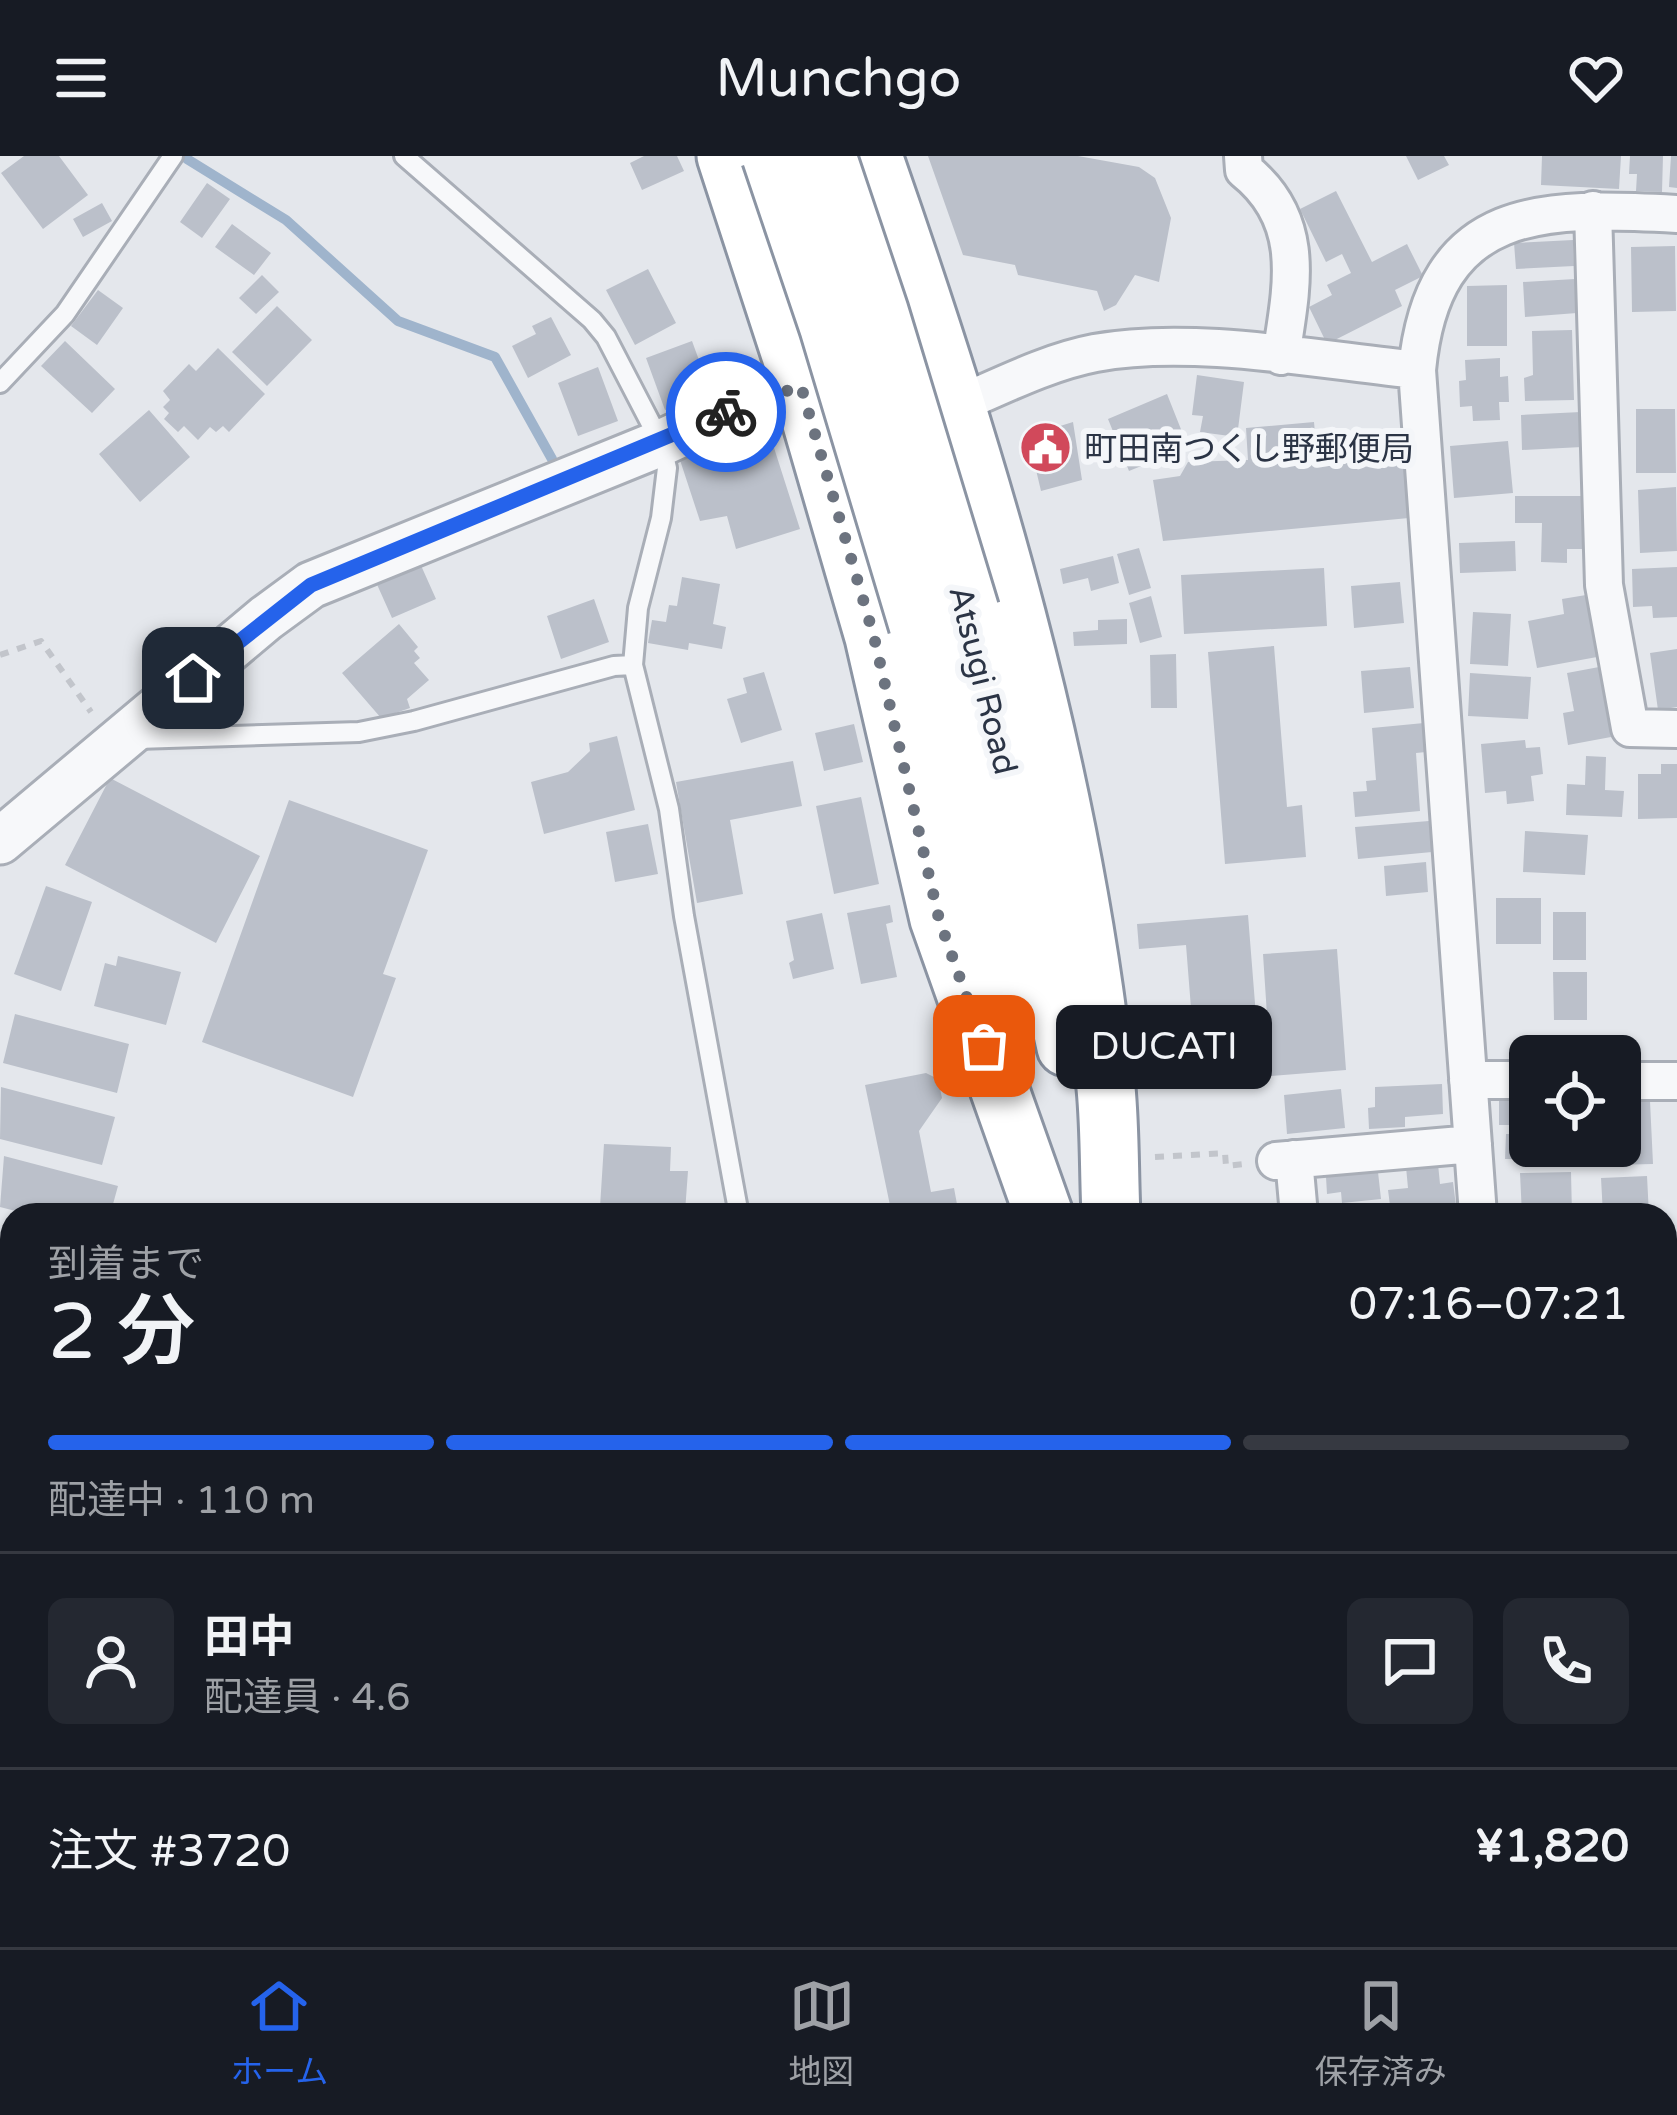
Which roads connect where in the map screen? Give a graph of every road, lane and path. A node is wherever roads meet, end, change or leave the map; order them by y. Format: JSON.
{"nodes":[{"id":1,"x":173,"y":156,"type":"edge"},
{"id":2,"x":404,"y":156,"type":"edge"},
{"id":3,"x":726,"y":156,"type":"edge"},
{"id":4,"x":770,"y":156,"type":"edge"},
{"id":5,"x":827,"y":156,"type":"edge"},
{"id":6,"x":874,"y":156,"type":"edge"},
{"id":7,"x":1243,"y":156,"type":"edge"},
{"id":8,"x":1593,"y":210,"type":"junction"},
{"id":9,"x":1677,"y":214,"type":"edge"},
{"id":10,"x":922,"y":295,"type":"junction"},
{"id":11,"x":1281,"y":356,"type":"junction"},
{"id":12,"x":1417,"y":370,"type":"junction"},
{"id":13,"x":0,"y":383,"type":"edge"},
{"id":14,"x":801,"y":386,"type":"junction"},
{"id":15,"x":957,"y":405,"type":"junction"},
{"id":16,"x":661,"y":443,"type":"junction"},
{"id":17,"x":944,"y":618,"type":"junction"},
{"id":18,"x":0,"y":655,"type":"edge"},
{"id":19,"x":633,"y":664,"type":"junction"},
{"id":20,"x":1677,"y":729,"type":"edge"},
{"id":21,"x":117,"y":742,"type":"junction"},
{"id":22,"x":1,"y":837,"type":"edge"},
{"id":23,"x":1468,"y":1080,"type":"junction"},
{"id":24,"x":1509,"y":1080,"type":"edge"},
{"id":25,"x":1641,"y":1081,"type":"edge"},
{"id":26,"x":1677,"y":1081,"type":"edge"},
{"id":27,"x":1473,"y":1144,"type":"junction"},
{"id":28,"x":1155,"y":1157,"type":"dead end"},
{"id":29,"x":1285,"y":1160,"type":"junction"},
{"id":30,"x":738,"y":1203,"type":"edge"},
{"id":31,"x":1040,"y":1203,"type":"edge"},
{"id":32,"x":1042,"y":1203,"type":"edge"},
{"id":33,"x":1103,"y":1203,"type":"edge"},
{"id":34,"x":1106,"y":1203,"type":"edge"},
{"id":35,"x":1297,"y":1203,"type":"edge"},
{"id":36,"x":1477,"y":1203,"type":"edge"}],
"edges":[{"from":1,"to":13,"type":"lane"},
{"from":2,"to":16,"type":"lane"},
{"from":3,"to":14,"type":"highway"},
{"from":4,"to":17,"type":"highway","name":"Atsugi Road","bridge":true},
{"from":5,"to":17,"type":"highway","name":"Atsugi Road","bridge":true},
{"from":6,"to":10,"type":"highway"},
{"from":7,"to":11,"type":"street"},
{"from":8,"to":9,"type":"street"},
{"from":8,"to":12,"type":"street"},
{"from":8,"to":20,"type":"street"},
{"from":10,"to":14,"type":"highway"},
{"from":10,"to":15,"type":"highway"},
{"from":11,"to":12,"type":"street"},
{"from":11,"to":15,"type":"street"},
{"from":12,"to":23,"type":"street"},
{"from":14,"to":16,"type":"street"},
{"from":14,"to":31,"type":"highway"},
{"from":15,"to":34,"type":"highway"},
{"from":16,"to":19,"type":"lane"},
{"from":16,"to":21,"type":"street"},
{"from":17,"to":32,"type":"highway","name":"Atsugi Road"},
{"from":17,"to":33,"type":"highway","name":"Atsugi Road"},
{"from":18,"to":21,"type":"path"},
{"from":19,"to":21,"type":"lane"},
{"from":19,"to":30,"type":"lane"},
{"from":21,"to":22,"type":"street"},
{"from":23,"to":24,"type":"street"},
{"from":23,"to":27,"type":"street"},
{"from":25,"to":26,"type":"street"},
{"from":27,"to":29,"type":"street"},
{"from":27,"to":36,"type":"street"},
{"from":28,"to":29,"type":"path"},
{"from":29,"to":35,"type":"street"}]}
